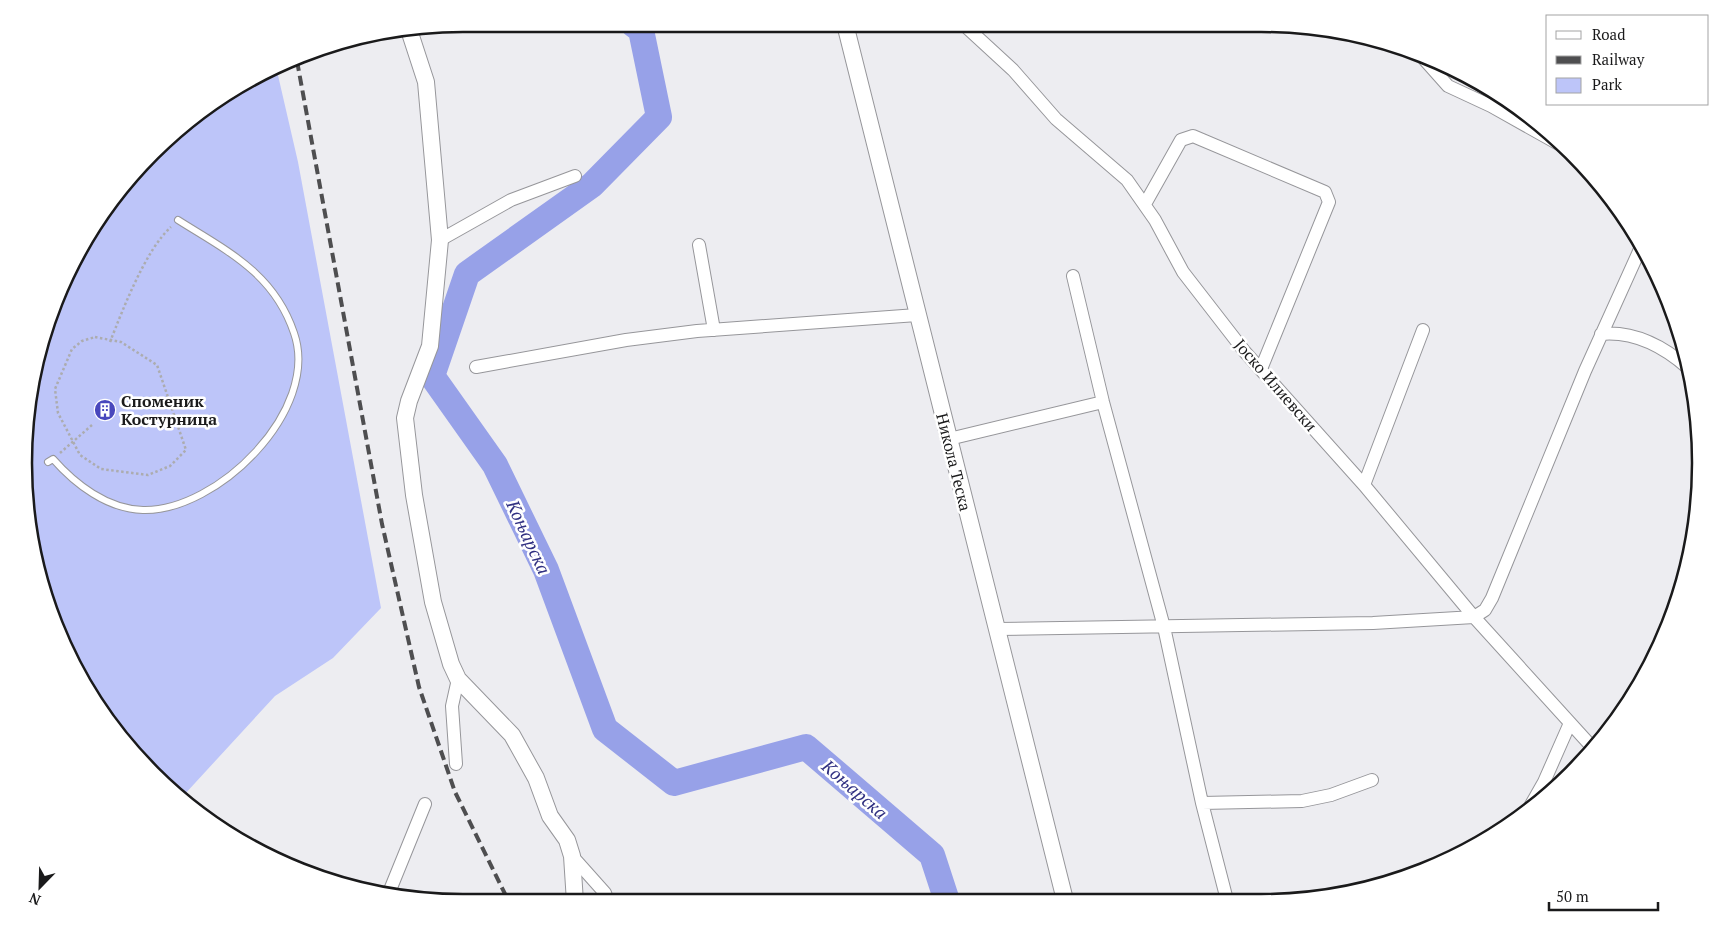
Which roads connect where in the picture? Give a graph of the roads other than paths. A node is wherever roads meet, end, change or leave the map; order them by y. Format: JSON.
{"nodes":[{"id":1,"x":847,"y":32,"type":"edge"},
{"id":2,"x":972,"y":32,"type":"edge"},
{"id":3,"x":411,"y":36,"type":"edge"},
{"id":4,"x":1432,"y":68,"type":"edge"},
{"id":5,"x":1532,"y":129,"type":"edge"},
{"id":6,"x":575,"y":176,"type":"dead end"},
{"id":7,"x":1145,"y":204,"type":"junction"},
{"id":8,"x":178,"y":220,"type":"road end"},
{"id":9,"x":440,"y":240,"type":"junction"},
{"id":10,"x":699,"y":245,"type":"dead end"},
{"id":11,"x":1637,"y":255,"type":"edge"},
{"id":12,"x":1073,"y":276,"type":"dead end"},
{"id":13,"x":917,"y":315,"type":"junction"},
{"id":14,"x":714,"y":330,"type":"junction"},
{"id":15,"x":1423,"y":330,"type":"dead end"},
{"id":16,"x":1601,"y":334,"type":"junction"},
{"id":17,"x":1679,"y":361,"type":"edge"},
{"id":18,"x":476,"y":367,"type":"dead end"},
{"id":19,"x":1261,"y":369,"type":"junction"},
{"id":20,"x":1103,"y":402,"type":"junction"},
{"id":21,"x":949,"y":440,"type":"junction"},
{"id":22,"x":51,"y":460,"type":"road end"},
{"id":23,"x":1364,"y":485,"type":"junction"},
{"id":24,"x":1474,"y":617,"type":"junction"},
{"id":25,"x":1164,"y":627,"type":"junction"},
{"id":26,"x":997,"y":629,"type":"junction"},
{"id":27,"x":458,"y":680,"type":"junction"},
{"id":28,"x":1570,"y":723,"type":"junction"},
{"id":29,"x":1588,"y":744,"type":"edge"},
{"id":30,"x":456,"y":764,"type":"dead end"},
{"id":31,"x":1372,"y":780,"type":"dead end"},
{"id":32,"x":1537,"y":794,"type":"edge"},
{"id":33,"x":1202,"y":803,"type":"junction"},
{"id":34,"x":424,"y":804,"type":"dead end"},
{"id":35,"x":572,"y":856,"type":"junction"},
{"id":36,"x":391,"y":888,"type":"edge"},
{"id":37,"x":574,"y":894,"type":"edge"},
{"id":38,"x":606,"y":894,"type":"edge"},
{"id":39,"x":1063,"y":894,"type":"edge"},
{"id":40,"x":1225,"y":894,"type":"edge"}],
"edges":[{"from":1,"to":13,"type":"street","name":"Никола Теска"},
{"from":2,"to":7,"type":"street","name":"Јоско Илиевски"},
{"from":3,"to":9,"type":"street"},
{"from":4,"to":5,"type":"street"},
{"from":6,"to":9,"type":"street"},
{"from":7,"to":19,"type":"street","name":"Јоско Илиевски"},
{"from":7,"to":19,"type":"street"},
{"from":8,"to":22,"type":"lane"},
{"from":9,"to":27,"type":"street"},
{"from":10,"to":14,"type":"street"},
{"from":11,"to":16,"type":"street"},
{"from":12,"to":20,"type":"street"},
{"from":13,"to":14,"type":"street"},
{"from":13,"to":21,"type":"street","name":"Никола Теска"},
{"from":14,"to":18,"type":"street"},
{"from":15,"to":23,"type":"street"},
{"from":16,"to":17,"type":"street"},
{"from":16,"to":24,"type":"street"},
{"from":19,"to":23,"type":"street","name":"Јоско Илиевски"},
{"from":20,"to":21,"type":"street"},
{"from":20,"to":25,"type":"street"},
{"from":21,"to":26,"type":"street","name":"Никола Теска"},
{"from":23,"to":24,"type":"street","name":"Јоско Илиевски"},
{"from":24,"to":25,"type":"street"},
{"from":24,"to":28,"type":"street","name":"Јоско Илиевски"},
{"from":25,"to":26,"type":"street"},
{"from":25,"to":33,"type":"street"},
{"from":26,"to":39,"type":"street","name":"Никола Теска"},
{"from":27,"to":30,"type":"street"},
{"from":27,"to":35,"type":"street"},
{"from":28,"to":29,"type":"street","name":"Јоско Илиевски"},
{"from":28,"to":32,"type":"street"},
{"from":31,"to":33,"type":"street"},
{"from":33,"to":40,"type":"street"},
{"from":34,"to":36,"type":"street"},
{"from":35,"to":37,"type":"street"},
{"from":35,"to":38,"type":"street"}]}
